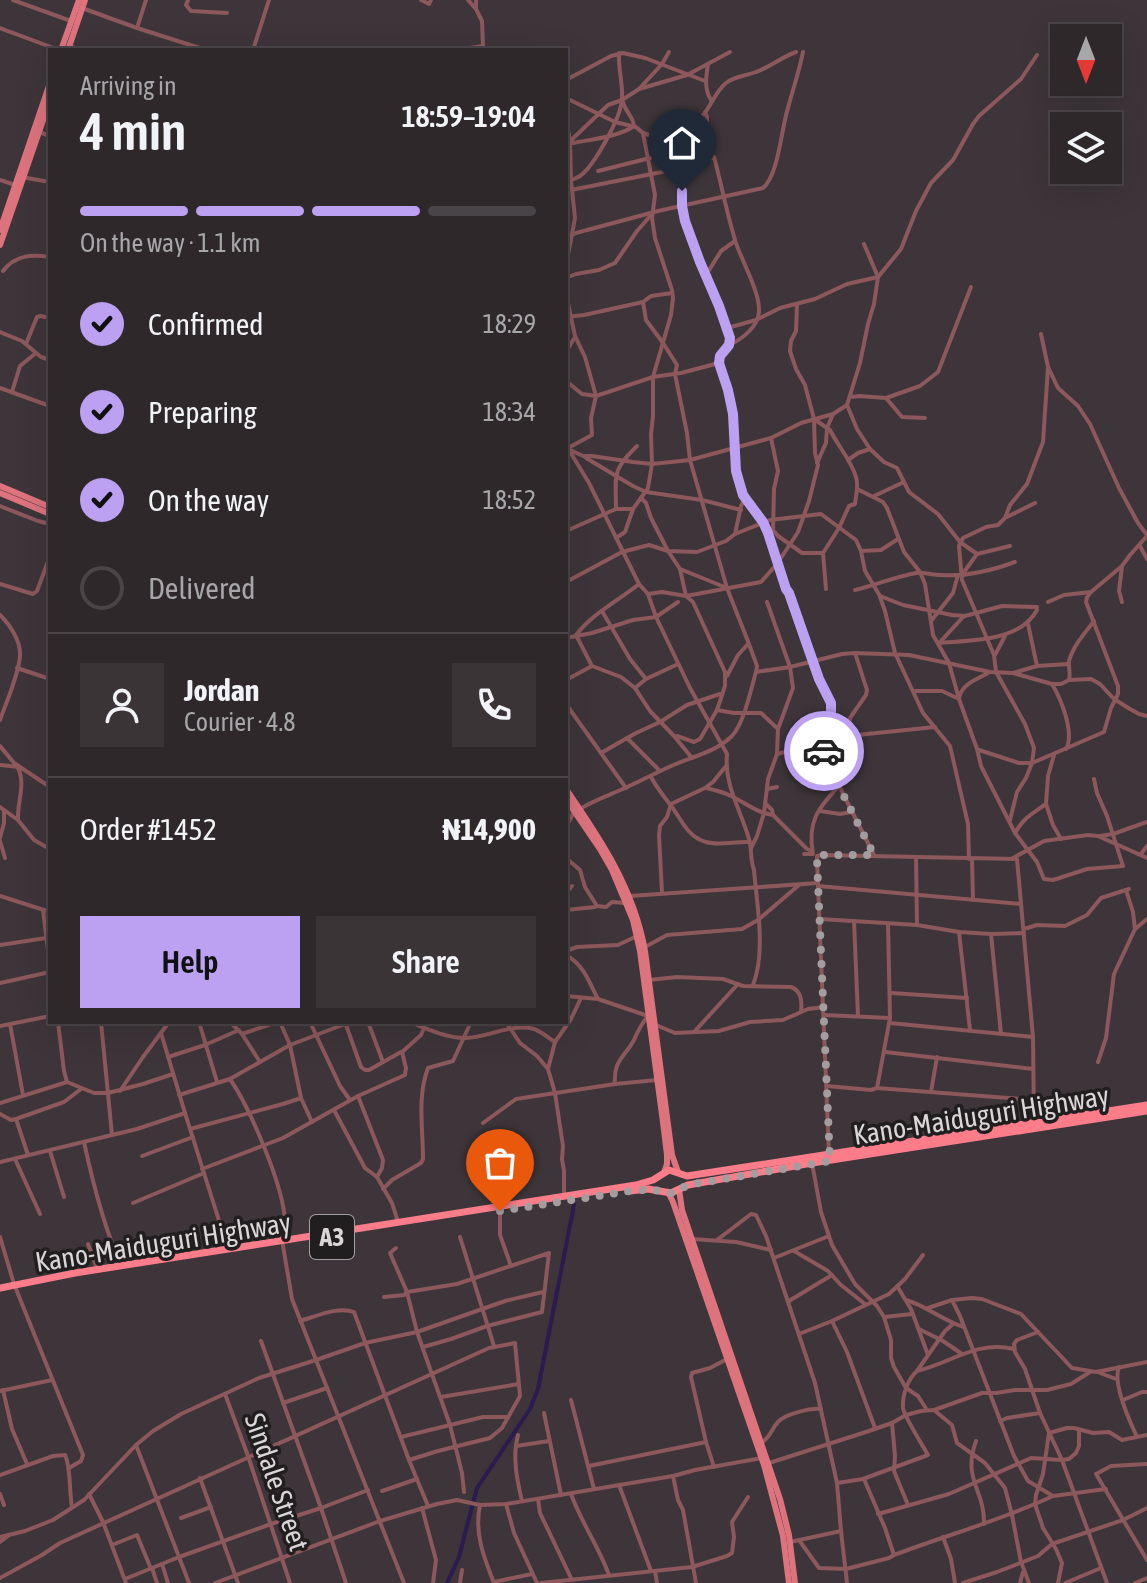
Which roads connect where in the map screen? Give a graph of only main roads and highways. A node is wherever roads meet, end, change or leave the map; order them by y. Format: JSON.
{"nodes":[{"id":1,"x":82,"y":0,"type":"edge"},
{"id":2,"x":61,"y":48,"type":"edge"},
{"id":3,"x":69,"y":48,"type":"edge"},
{"id":4,"x":48,"y":89,"type":"edge"},
{"id":5,"x":48,"y":106,"type":"edge"},
{"id":6,"x":21,"y":177,"type":"junction"},
{"id":7,"x":0,"y":230,"type":"edge"},
{"id":8,"x":0,"y":245,"type":"edge"},
{"id":9,"x":0,"y":493,"type":"edge"},
{"id":10,"x":48,"y":506,"type":"edge"},
{"id":11,"x":48,"y":513,"type":"edge"},
{"id":12,"x":568,"y":793,"type":"edge"},
{"id":13,"x":568,"y":801,"type":"edge"},
{"id":14,"x":577,"y":810,"type":"junction"},
{"id":15,"x":629,"y":900,"type":"junction"},
{"id":16,"x":1147,"y":1108,"type":"edge"},
{"id":17,"x":829,"y":1158,"type":"junction"},
{"id":18,"x":679,"y":1173,"type":"junction"},
{"id":19,"x":663,"y":1174,"type":"junction"},
{"id":20,"x":680,"y":1189,"type":"junction"},
{"id":21,"x":666,"y":1192,"type":"junction"},
{"id":22,"x":473,"y":1213,"type":"junction"},
{"id":23,"x":283,"y":1243,"type":"junction"},
{"id":24,"x":15,"y":1286,"type":"junction"},
{"id":25,"x":0,"y":1290,"type":"edge"},
{"id":26,"x":766,"y":1459,"type":"junction"},
{"id":27,"x":792,"y":1583,"type":"edge"}],
"edges":[{"from":1,"to":2,"type":"main road"},
{"from":1,"to":3,"type":"main road"},
{"from":4,"to":6,"type":"main road"},
{"from":5,"to":6,"type":"main road"},
{"from":6,"to":7,"type":"main road"},
{"from":6,"to":8,"type":"main road"},
{"from":9,"to":10,"type":"main road"},
{"from":9,"to":11,"type":"main road"},
{"from":12,"to":14,"type":"main road"},
{"from":13,"to":14,"type":"main road"},
{"from":14,"to":15,"type":"main road"},
{"from":15,"to":18,"type":"main road"},
{"from":15,"to":19,"type":"main road"},
{"from":16,"to":17,"type":"highway","name":"Kano-Maiduguri Highway","number":"A3"},
{"from":17,"to":18,"type":"highway","name":"Kano-Maiduguri Highway","number":"A3"},
{"from":17,"to":20,"type":"highway","name":"Kano-Maiduguri Highway","number":"A3"},
{"from":18,"to":19,"type":"highway","number":"A3"},
{"from":18,"to":20,"type":"highway"},
{"from":19,"to":21,"type":"highway"},
{"from":19,"to":22,"type":"highway","name":"Kano-Maiduguri Highway","number":"A3"},
{"from":20,"to":21,"type":"highway","number":"A3"},
{"from":20,"to":26,"type":"main road"},
{"from":21,"to":22,"type":"highway","name":"Kano-Maiduguri Highway","number":"A3"},
{"from":21,"to":26,"type":"main road"},
{"from":22,"to":23,"type":"highway","name":"Kano-Maiduguri Highway","number":"A3"},
{"from":22,"to":23,"type":"highway","name":"Kano-Maiduguri Highway","number":"A3"},
{"from":23,"to":24,"type":"highway","name":"Kano-Maiduguri Highway","number":"A3"},
{"from":23,"to":24,"type":"highway","name":"Kano-Maiduguri Highway","number":"A3"},
{"from":24,"to":25,"type":"highway","name":"Kano-Maiduguri Highway","number":"A3"},
{"from":26,"to":27,"type":"main road"},
{"from":26,"to":27,"type":"main road"}]}
